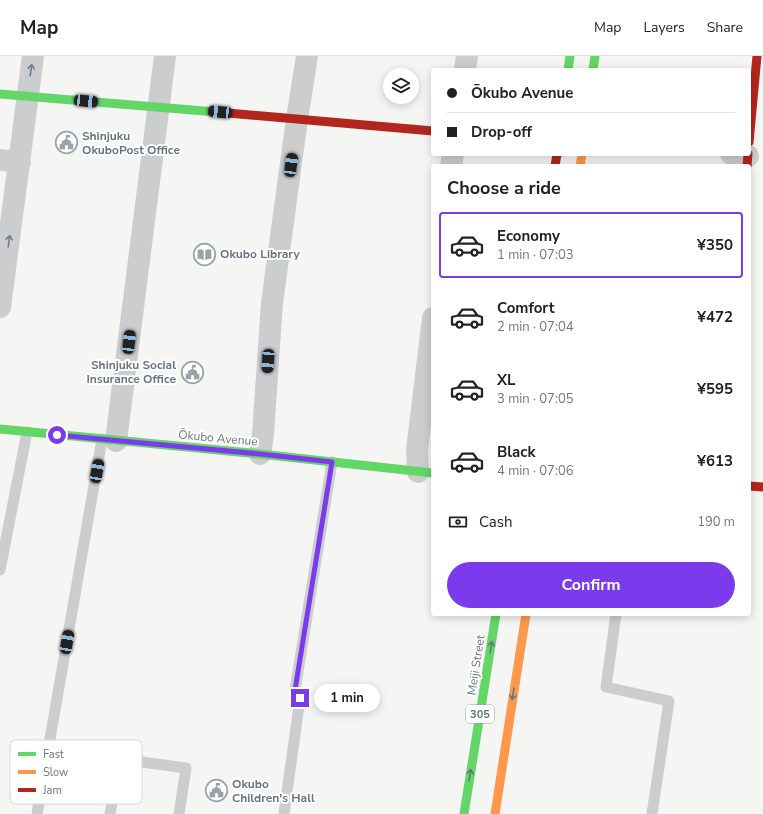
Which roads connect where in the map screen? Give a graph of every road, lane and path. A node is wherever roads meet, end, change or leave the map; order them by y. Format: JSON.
{"nodes":[{"id":1,"x":33,"y":56,"type":"edge"},
{"id":2,"x":165,"y":56,"type":"edge"},
{"id":3,"x":307,"y":56,"type":"edge"},
{"id":4,"x":467,"y":56,"type":"edge"},
{"id":5,"x":570,"y":56,"type":"edge"},
{"id":6,"x":595,"y":56,"type":"edge"},
{"id":7,"x":757,"y":56,"type":"edge"},
{"id":8,"x":465,"y":68,"type":"edge"},
{"id":9,"x":568,"y":68,"type":"edge"},
{"id":10,"x":593,"y":68,"type":"edge"},
{"id":11,"x":0,"y":94,"type":"edge"},
{"id":12,"x":28,"y":96,"type":"junction"},
{"id":13,"x":751,"y":105,"type":"edge"},
{"id":14,"x":158,"y":107,"type":"junction"},
{"id":15,"x":297,"y":119,"type":"junction"},
{"id":16,"x":431,"y":130,"type":"edge"},
{"id":17,"x":10,"y":161,"type":"edge"},
{"id":18,"x":0,"y":307,"type":"edge"},
{"id":19,"x":431,"y":334,"type":"edge"},
{"id":20,"x":0,"y":429,"type":"edge"},
{"id":21,"x":27,"y":432,"type":"junction"},
{"id":22,"x":109,"y":440,"type":"junction"},
{"id":23,"x":260,"y":454,"type":"junction"},
{"id":24,"x":332,"y":462,"type":"junction"},
{"id":25,"x":425,"y":472,"type":"edge"},
{"id":26,"x":751,"y":486,"type":"edge"},
{"id":27,"x":763,"y":487,"type":"edge"},
{"id":28,"x":0,"y":570,"type":"edge"},
{"id":29,"x":496,"y":616,"type":"edge"},
{"id":30,"x":526,"y":616,"type":"edge"},
{"id":31,"x":616,"y":616,"type":"edge"},
{"id":32,"x":51,"y":740,"type":"edge"},
{"id":33,"x":142,"y":762,"type":"edge"},
{"id":34,"x":39,"y":804,"type":"edge"},
{"id":35,"x":112,"y":804,"type":"edge"},
{"id":36,"x":37,"y":814,"type":"edge"},
{"id":37,"x":110,"y":814,"type":"edge"},
{"id":38,"x":179,"y":814,"type":"edge"},
{"id":39,"x":284,"y":814,"type":"edge"},
{"id":40,"x":464,"y":814,"type":"edge"},
{"id":41,"x":495,"y":814,"type":"edge"},
{"id":42,"x":652,"y":814,"type":"edge"}],
"edges":[{"from":12,"to":1,"type":"street","one_way":true},
{"from":2,"to":14,"type":"street"},
{"from":3,"to":15,"type":"street"},
{"from":4,"to":8,"type":"street"},
{"from":5,"to":9,"type":"main road"},
{"from":6,"to":10,"type":"main road"},
{"from":7,"to":13,"type":"main road"},
{"from":11,"to":12,"type":"main road"},
{"from":12,"to":14,"type":"main road"},
{"from":12,"to":17,"type":"street"},
{"from":14,"to":15,"type":"main road"},
{"from":14,"to":22,"type":"street"},
{"from":15,"to":16,"type":"main road"},
{"from":15,"to":23,"type":"street"},
{"from":18,"to":17,"type":"street","one_way":true},
{"from":19,"to":25,"type":"street"},
{"from":20,"to":21,"type":"main road","name":"Ōkubo Avenue"},
{"from":21,"to":22,"type":"main road","name":"Ōkubo Avenue"},
{"from":21,"to":28,"type":"lane"},
{"from":22,"to":23,"type":"main road","name":"Ōkubo Avenue"},
{"from":22,"to":32,"type":"lane"},
{"from":23,"to":24,"type":"main road","name":"Ōkubo Avenue"},
{"from":24,"to":25,"type":"main road","name":"Ōkubo Avenue"},
{"from":24,"to":39,"type":"lane"},
{"from":26,"to":27,"type":"main road"},
{"from":40,"to":29,"type":"main road","name":"Meiji Street","number":"305","one_way":true},
{"from":30,"to":41,"type":"main road","number":"305","one_way":true},
{"from":31,"to":42,"type":"lane"},
{"from":33,"to":38,"type":"lane"},
{"from":34,"to":36,"type":"lane"},
{"from":35,"to":37,"type":"lane"}]}
